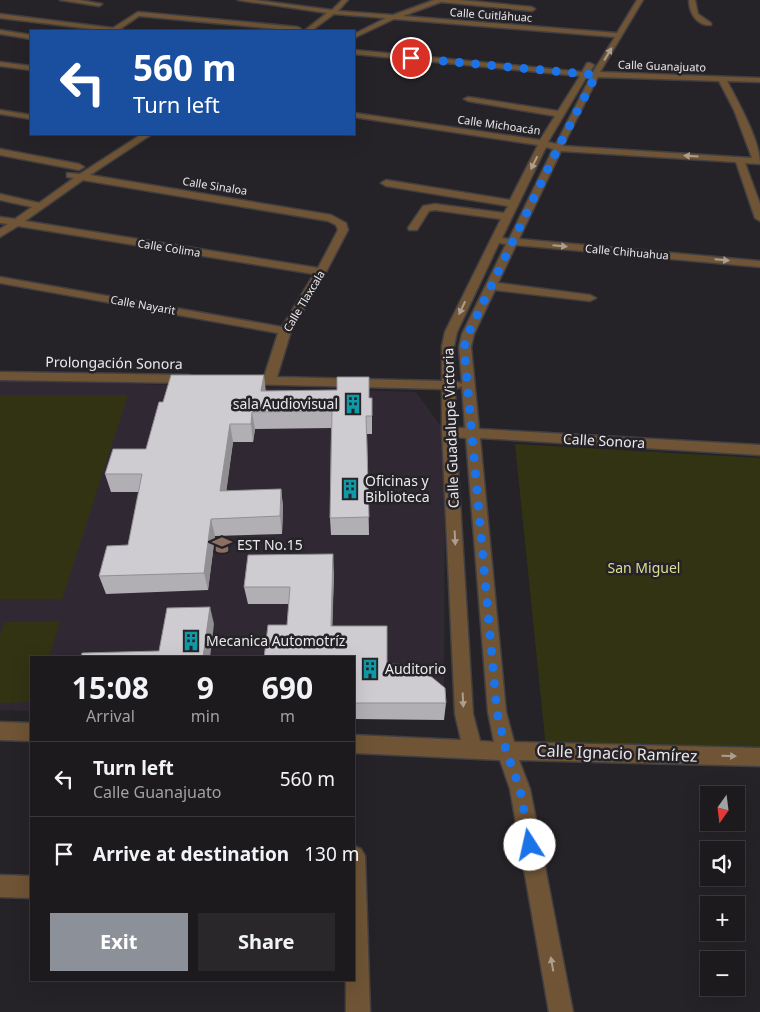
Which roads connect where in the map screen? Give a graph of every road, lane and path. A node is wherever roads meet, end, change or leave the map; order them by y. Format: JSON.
{"nodes":[{"id":1,"x":63,"y":0,"type":"edge"},
{"id":2,"x":242,"y":0,"type":"edge"},
{"id":3,"x":345,"y":0,"type":"edge"},
{"id":4,"x":440,"y":0,"type":"edge"},
{"id":5,"x":629,"y":0,"type":"edge"},
{"id":6,"x":640,"y":0,"type":"edge"},
{"id":7,"x":692,"y":0,"type":"edge"},
{"id":8,"x":98,"y":2,"type":"edge"},
{"id":9,"x":324,"y":8,"type":"junction"},
{"id":10,"x":532,"y":9,"type":"dead end"},
{"id":11,"x":102,"y":12,"type":"dead end"},
{"id":12,"x":333,"y":12,"type":"junction"},
{"id":13,"x":0,"y":16,"type":"edge"},
{"id":14,"x":393,"y":17,"type":"junction"},
{"id":15,"x":105,"y":21,"type":"dead end"},
{"id":16,"x":709,"y":24,"type":"dead end"},
{"id":17,"x":111,"y":30,"type":"edge"},
{"id":18,"x":297,"y":30,"type":"edge"},
{"id":19,"x":308,"y":30,"type":"edge"},
{"id":20,"x":0,"y":32,"type":"edge"},
{"id":21,"x":614,"y":34,"type":"junction"},
{"id":22,"x":355,"y":36,"type":"edge"},
{"id":23,"x":30,"y":37,"type":"edge"},
{"id":24,"x":355,"y":52,"type":"edge"},
{"id":25,"x":4,"y":64,"type":"edge"},
{"id":26,"x":30,"y":68,"type":"edge"},
{"id":27,"x":0,"y":69,"type":"edge"},
{"id":28,"x":590,"y":75,"type":"junction"},
{"id":29,"x":722,"y":79,"type":"junction"},
{"id":30,"x":760,"y":80,"type":"edge"},
{"id":31,"x":468,"y":99,"type":"dead end"},
{"id":32,"x":0,"y":112,"type":"edge"},
{"id":33,"x":11,"y":114,"type":"junction"},
{"id":34,"x":561,"y":114,"type":"junction"},
{"id":35,"x":355,"y":115,"type":"edge"},
{"id":36,"x":30,"y":117,"type":"edge"},
{"id":37,"x":0,"y":120,"type":"edge"},
{"id":38,"x":131,"y":135,"type":"edge"},
{"id":39,"x":146,"y":135,"type":"edge"},
{"id":40,"x":543,"y":143,"type":"junction"},
{"id":41,"x":558,"y":148,"type":"junction"},
{"id":42,"x":0,"y":152,"type":"edge"},
{"id":43,"x":740,"y":160,"type":"junction"},
{"id":44,"x":759,"y":161,"type":"edge"},
{"id":45,"x":78,"y":168,"type":"junction"},
{"id":46,"x":70,"y":175,"type":"junction"},
{"id":47,"x":83,"y":177,"type":"junction"},
{"id":48,"x":386,"y":183,"type":"dead end"},
{"id":49,"x":0,"y":197,"type":"edge"},
{"id":50,"x":28,"y":203,"type":"junction"},
{"id":51,"x":514,"y":204,"type":"junction"},
{"id":52,"x":41,"y":206,"type":"junction"},
{"id":53,"x":508,"y":217,"type":"junction"},
{"id":54,"x":760,"y":218,"type":"edge"},
{"id":55,"x":0,"y":220,"type":"edge"},
{"id":56,"x":16,"y":223,"type":"junction"},
{"id":57,"x":341,"y":223,"type":"joint"},
{"id":58,"x":413,"y":228,"type":"dead end"},
{"id":59,"x":0,"y":234,"type":"edge"},
{"id":60,"x":494,"y":240,"type":"junction"},
{"id":61,"x":512,"y":242,"type":"junction"},
{"id":62,"x":760,"y":264,"type":"edge"},
{"id":63,"x":321,"y":272,"type":"junction"},
{"id":64,"x":0,"y":280,"type":"edge"},
{"id":65,"x":491,"y":286,"type":"junction"},
{"id":66,"x":590,"y":298,"type":"dead end"},
{"id":67,"x":285,"y":331,"type":"junction"},
{"id":68,"x":0,"y":376,"type":"edge"},
{"id":69,"x":200,"y":379,"type":"edge"},
{"id":70,"x":230,"y":380,"type":"edge"},
{"id":71,"x":269,"y":381,"type":"junction"},
{"id":72,"x":447,"y":384,"type":"junction"},
{"id":73,"x":468,"y":385,"type":"junction"},
{"id":74,"x":449,"y":432,"type":"junction"},
{"id":75,"x":472,"y":433,"type":"junction"},
{"id":76,"x":760,"y":450,"type":"edge"},
{"id":77,"x":0,"y":731,"type":"edge"},
{"id":78,"x":30,"y":732,"type":"edge"},
{"id":79,"x":355,"y":744,"type":"edge"},
{"id":80,"x":473,"y":750,"type":"junction"},
{"id":81,"x":506,"y":750,"type":"junction"},
{"id":82,"x":760,"y":757,"type":"edge"},
{"id":83,"x":0,"y":886,"type":"edge"},
{"id":84,"x":30,"y":887,"type":"edge"},
{"id":85,"x":355,"y":928,"type":"edge"},
{"id":86,"x":358,"y":1012,"type":"edge"},
{"id":87,"x":561,"y":1012,"type":"edge"}],
"edges":[{"from":1,"to":8,"type":"street"},
{"from":2,"to":9,"type":"street","name":"Calle Cuitláhuac"},
{"from":3,"to":12,"type":"street"},
{"from":4,"to":10,"type":"street"},
{"from":4,"to":14,"type":"street"},
{"from":5,"to":21,"type":"street","name":"Calle Guadalupe Victoria"},
{"from":6,"to":21,"type":"street","name":"Calle Guadalupe Victoria"},
{"from":7,"to":16,"type":"street"},
{"from":8,"to":11,"type":"street"},
{"from":9,"to":12,"type":"street","name":"Calle Cuitláhuac"},
{"from":9,"to":18,"type":"street"},
{"from":12,"to":14,"type":"street","name":"Calle Cuitláhuac"},
{"from":12,"to":19,"type":"street"},
{"from":13,"to":17,"type":"street"},
{"from":14,"to":21,"type":"street","name":"Calle Cuitláhuac"},
{"from":14,"to":22,"type":"street"},
{"from":15,"to":17,"type":"street"},
{"from":17,"to":18,"type":"street"},
{"from":20,"to":23,"type":"street"},
{"from":21,"to":28,"type":"street","name":"Calle Guadalupe Victoria"},
{"from":24,"to":28,"type":"street","name":"Calle Guanajuato"},
{"from":25,"to":26,"type":"street"},
{"from":25,"to":27,"type":"street"},
{"from":28,"to":29,"type":"street","name":"Calle Guanajuato"},
{"from":28,"to":34,"type":"street","name":"Calle Guadalupe Victoria"},
{"from":28,"to":41,"type":"street","name":"Calle Guadalupe Victoria"},
{"from":29,"to":30,"type":"street","name":"Calle Guanajuato"},
{"from":29,"to":44,"type":"street"},
{"from":31,"to":34,"type":"street"},
{"from":32,"to":33,"type":"street"},
{"from":33,"to":36,"type":"street"},
{"from":33,"to":37,"type":"street"},
{"from":34,"to":40,"type":"street","name":"Calle Guadalupe Victoria"},
{"from":35,"to":40,"type":"street","name":"Calle Michoacán"},
{"from":38,"to":45,"type":"street"},
{"from":39,"to":47,"type":"street"},
{"from":40,"to":41,"type":"street","name":"Calle Michoacán"},
{"from":40,"to":51,"type":"street","name":"Calle Guadalupe Victoria","one_way":true},
{"from":43,"to":41,"type":"street","name":"Calle Michoacán","one_way":true},
{"from":41,"to":61,"type":"street","name":"Calle Guadalupe Victoria"},
{"from":42,"to":45,"type":"street"},
{"from":43,"to":44,"type":"street","name":"Calle Michoacán"},
{"from":43,"to":54,"type":"street"},
{"from":45,"to":46,"type":"street"},
{"from":46,"to":47,"type":"street","name":"Calle Sinaloa"},
{"from":46,"to":50,"type":"street"},
{"from":47,"to":52,"type":"street"},
{"from":47,"to":57,"type":"street","name":"Calle Sinaloa"},
{"from":48,"to":51,"type":"street"},
{"from":49,"to":50,"type":"street"},
{"from":50,"to":52,"type":"street"},
{"from":50,"to":55,"type":"street"},
{"from":51,"to":53,"type":"street","name":"Calle Guadalupe Victoria"},
{"from":52,"to":56,"type":"street"},
{"from":53,"to":58,"type":"street"},
{"from":53,"to":60,"type":"street","name":"Calle Guadalupe Victoria"},
{"from":55,"to":56,"type":"street","name":"Calle Colima"},
{"from":56,"to":59,"type":"street"},
{"from":56,"to":63,"type":"street","name":"Calle Colima"},
{"from":57,"to":63,"type":"street","name":"Calle Tlaxcala"},
{"from":60,"to":61,"type":"street","name":"Calle Chihuahua"},
{"from":60,"to":72,"type":"street","name":"Calle Guadalupe Victoria","one_way":true},
{"from":61,"to":62,"type":"street","name":"Calle Chihuahua","one_way":true},
{"from":61,"to":65,"type":"street","name":"Calle Guadalupe Victoria"},
{"from":63,"to":67,"type":"street","name":"Calle Tlaxcala"},
{"from":64,"to":67,"type":"street","name":"Calle Nayarit"},
{"from":65,"to":66,"type":"street"},
{"from":65,"to":73,"type":"street","name":"Calle Guadalupe Victoria"},
{"from":67,"to":71,"type":"street","name":"Calle Tlaxcala"},
{"from":68,"to":69,"type":"street","name":"Prolongación Sonora"},
{"from":70,"to":71,"type":"street"},
{"from":71,"to":72,"type":"street"},
{"from":72,"to":73,"type":"street"},
{"from":72,"to":74,"type":"street","name":"Calle Guadalupe Victoria"},
{"from":73,"to":75,"type":"street","name":"Calle Guadalupe Victoria"},
{"from":74,"to":75,"type":"street","name":"Calle Sonora"},
{"from":74,"to":80,"type":"street","name":"Calle Guadalupe Victoria","one_way":true},
{"from":75,"to":76,"type":"street","name":"Calle Sonora"},
{"from":75,"to":81,"type":"street","name":"Calle Guadalupe Victoria"},
{"from":77,"to":78,"type":"street"},
{"from":79,"to":80,"type":"street","name":"Calle Ignacio Ramírez"},
{"from":80,"to":81,"type":"street","name":"Calle Ignacio Ramírez"},
{"from":81,"to":82,"type":"street","name":"Calle Ignacio Ramírez","one_way":true},
{"from":87,"to":81,"type":"street","name":"Calle Guadalupe Victoria","one_way":true},
{"from":83,"to":84,"type":"street"},
{"from":85,"to":86,"type":"street"}]}
